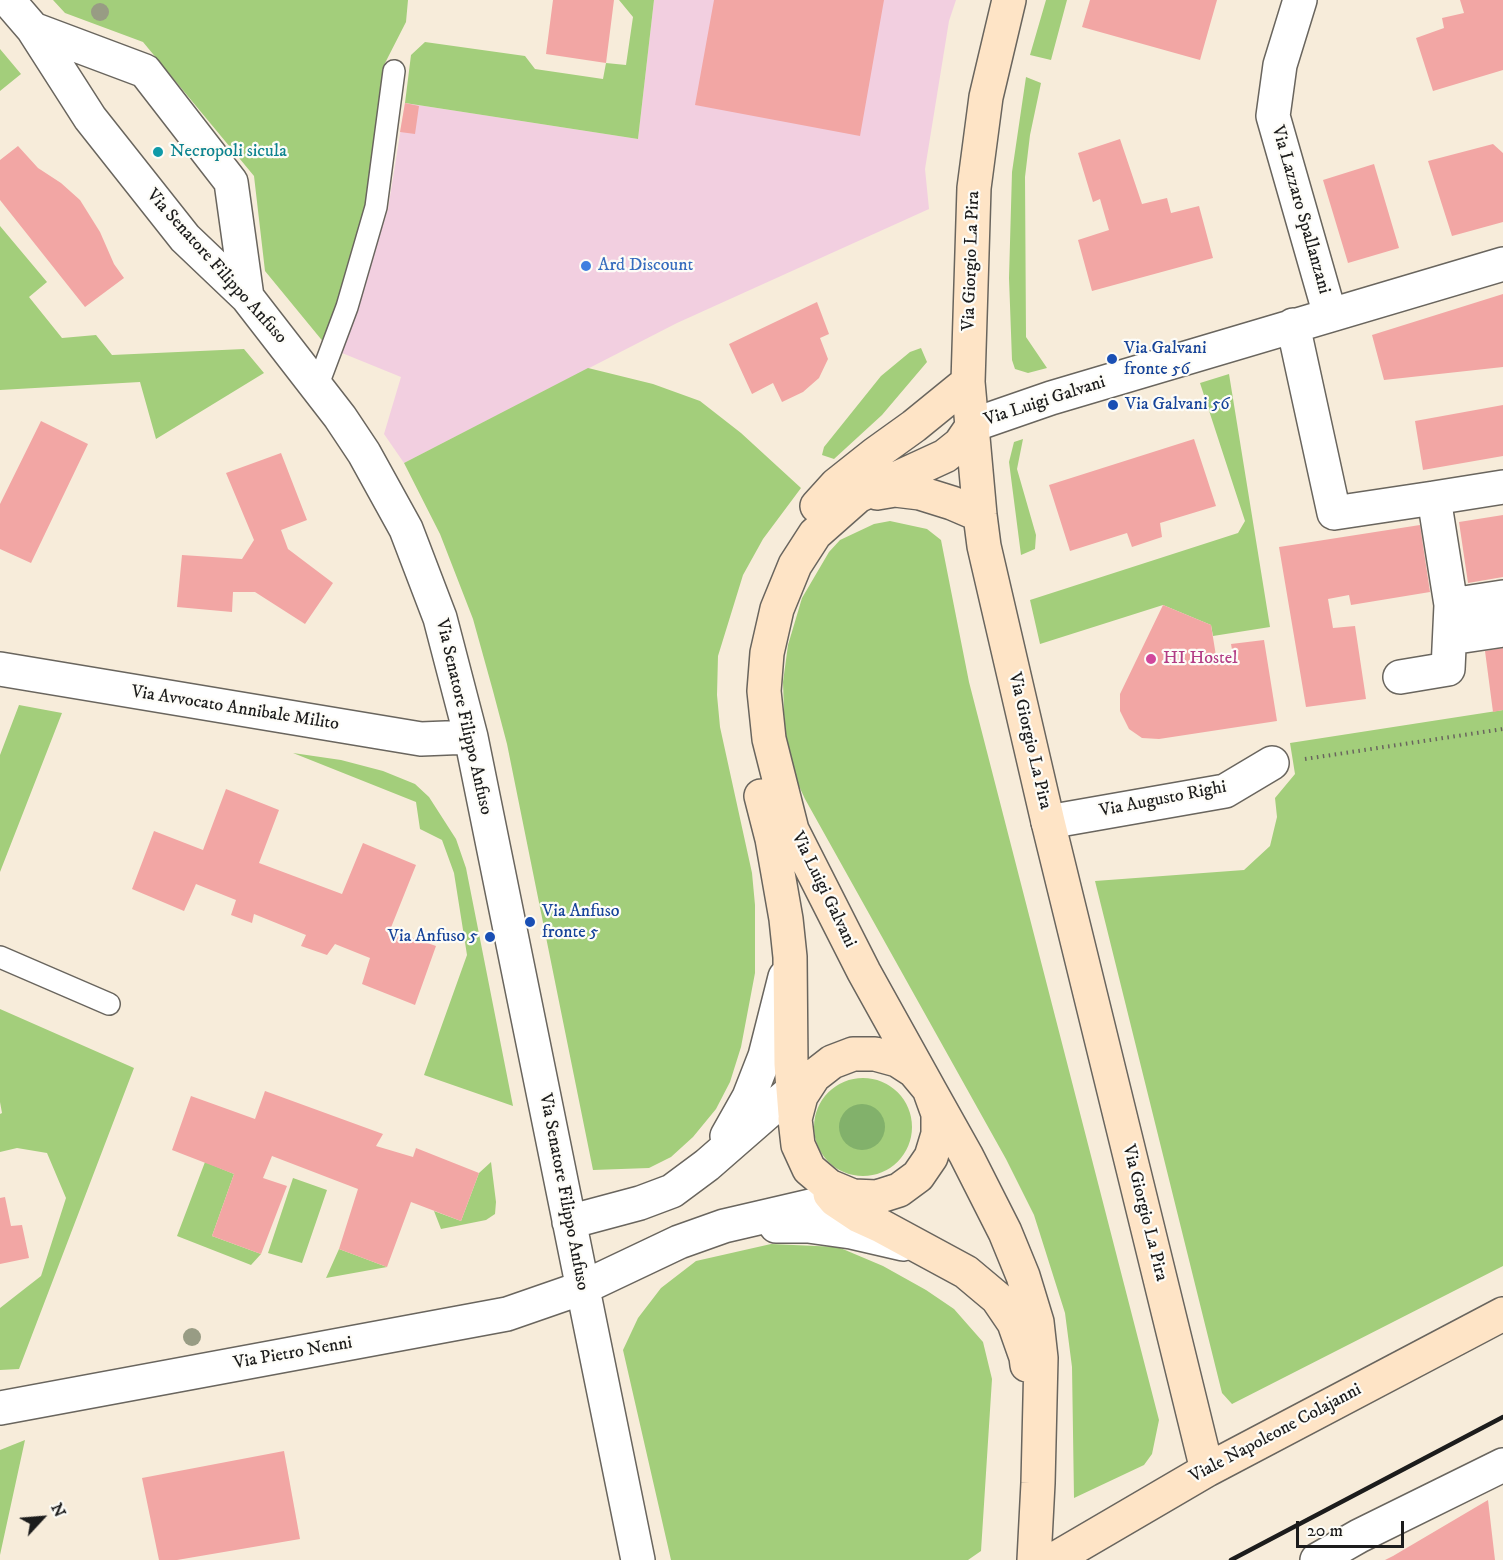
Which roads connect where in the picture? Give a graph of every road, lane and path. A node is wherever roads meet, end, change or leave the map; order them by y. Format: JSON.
{"nodes":[{"id":1,"x":8,"y":0,"type":"edge"},
{"id":2,"x":1009,"y":0,"type":"edge"},
{"id":3,"x":1300,"y":0,"type":"edge"},
{"id":4,"x":33,"y":29,"type":"junction"},
{"id":5,"x":394,"y":71,"type":"dead end"},
{"id":6,"x":1503,"y":264,"type":"edge"},
{"id":7,"x":247,"y":297,"type":"junction"},
{"id":8,"x":1330,"y":315,"type":"junction"},
{"id":9,"x":1293,"y":325,"type":"junction"},
{"id":10,"x":969,"y":382,"type":"junction"},
{"id":11,"x":317,"y":387,"type":"junction"},
{"id":12,"x":974,"y":426,"type":"junction"},
{"id":13,"x":1503,"y":487,"type":"edge"},
{"id":14,"x":858,"y":496,"type":"junction"},
{"id":15,"x":1434,"y":498,"type":"junction"},
{"id":16,"x":980,"y":515,"type":"junction"},
{"id":17,"x":1503,"y":597,"type":"edge"},
{"id":18,"x":1451,"y":605,"type":"junction"},
{"id":19,"x":1503,"y":630,"type":"edge"},
{"id":20,"x":1450,"y":638,"type":"junction"},
{"id":21,"x":2,"y":674,"type":"edge"},
{"id":22,"x":1400,"y":677,"type":"dead end"},
{"id":23,"x":1503,"y":729,"type":"edge"},
{"id":24,"x":471,"y":737,"type":"junction"},
{"id":25,"x":1272,"y":764,"type":"joint"},
{"id":26,"x":1048,"y":822,"type":"junction"},
{"id":27,"x":0,"y":957,"type":"edge"},
{"id":28,"x":790,"y":957,"type":"junction"},
{"id":29,"x":110,"y":1004,"type":"dead end"},
{"id":30,"x":929,"y":1089,"type":"junction"},
{"id":31,"x":801,"y":1095,"type":"junction"},
{"id":32,"x":707,"y":1165,"type":"junction"},
{"id":33,"x":844,"y":1198,"type":"junction"},
{"id":34,"x":569,"y":1222,"type":"junction"},
{"id":35,"x":724,"y":1226,"type":"junction"},
{"id":36,"x":920,"y":1247,"type":"junction"},
{"id":37,"x":582,"y":1288,"type":"junction"},
{"id":38,"x":1503,"y":1314,"type":"edge"},
{"id":39,"x":0,"y":1408,"type":"edge"},
{"id":40,"x":1503,"y":1465,"type":"edge"},
{"id":41,"x":1207,"y":1470,"type":"junction"},
{"id":42,"x":1038,"y":1483,"type":"junction"},
{"id":43,"x":638,"y":1560,"type":"edge"},
{"id":44,"x":1034,"y":1560,"type":"edge"},
{"id":45,"x":1053,"y":1560,"type":"edge"},
{"id":46,"x":1317,"y":1560,"type":"edge"}],
"edges":[{"from":1,"to":4,"type":"street","name":"Via Senatore Filippo Anfuso"},
{"from":2,"to":10,"type":"main road","name":"Via Giorgio La Pira"},
{"from":3,"to":8,"type":"street","name":"Via Lazzaro Spallanzani"},
{"from":4,"to":7,"type":"street","name":"Via Senatore Filippo Anfuso"},
{"from":4,"to":7,"type":"street"},
{"from":5,"to":11,"type":"lane"},
{"from":6,"to":8,"type":"street","name":"Via Luigi Galvani"},
{"from":7,"to":11,"type":"street","name":"Via Senatore Filippo Anfuso"},
{"from":8,"to":9,"type":"street","name":"Via Luigi Galvani"},
{"from":9,"to":12,"type":"street","name":"Via Luigi Galvani"},
{"from":9,"to":15,"type":"street"},
{"from":10,"to":12,"type":"main road","name":"Via Giorgio La Pira"},
{"from":10,"to":28,"type":"main road","name":"Via Luigi Galvani"},
{"from":11,"to":24,"type":"street","name":"Via Senatore Filippo Anfuso"},
{"from":12,"to":14,"type":"main road","name":"Via Luigi Galvani"},
{"from":12,"to":16,"type":"main road","name":"Via Giorgio La Pira"},
{"from":13,"to":15,"type":"street"},
{"from":14,"to":16,"type":"main road"},
{"from":14,"to":30,"type":"main road","name":"Via Luigi Galvani"},
{"from":15,"to":18,"type":"street"},
{"from":16,"to":26,"type":"main road","name":"Via Giorgio La Pira"},
{"from":17,"to":18,"type":"street"},
{"from":18,"to":20,"type":"street"},
{"from":19,"to":20,"type":"street"},
{"from":20,"to":22,"type":"street"},
{"from":21,"to":24,"type":"street","name":"Via Avvocato Annibale Milito"},
{"from":23,"to":25,"type":"path"},
{"from":24,"to":34,"type":"street","name":"Via Senatore Filippo Anfuso"},
{"from":25,"to":26,"type":"street","name":"Via Augusto Righi"},
{"from":26,"to":41,"type":"main road","name":"Via Giorgio La Pira"},
{"from":27,"to":29,"type":"lane"},
{"from":28,"to":31,"type":"main road","name":"Via Luigi Galvani"},
{"from":28,"to":32,"type":"street"},
{"from":30,"to":31,"type":"main road"},
{"from":30,"to":33,"type":"main road"},
{"from":30,"to":42,"type":"main road"},
{"from":31,"to":32,"type":"street"},
{"from":31,"to":33,"type":"main road"},
{"from":32,"to":34,"type":"street"},
{"from":33,"to":35,"type":"street"},
{"from":33,"to":36,"type":"main road"},
{"from":34,"to":37,"type":"street","name":"Via Senatore Filippo Anfuso"},
{"from":35,"to":36,"type":"street"},
{"from":35,"to":37,"type":"street","name":"Via Pietro Nenni"},
{"from":36,"to":42,"type":"main road"},
{"from":37,"to":39,"type":"street","name":"Via Pietro Nenni"},
{"from":37,"to":43,"type":"street","name":"Via Senatore Filippo Anfuso"},
{"from":38,"to":41,"type":"main road","name":"Viale Napoleone Colajanni"},
{"from":40,"to":46,"type":"street"},
{"from":41,"to":45,"type":"main road","name":"Viale Napoleone Colajanni"},
{"from":42,"to":44,"type":"main road"}]}
